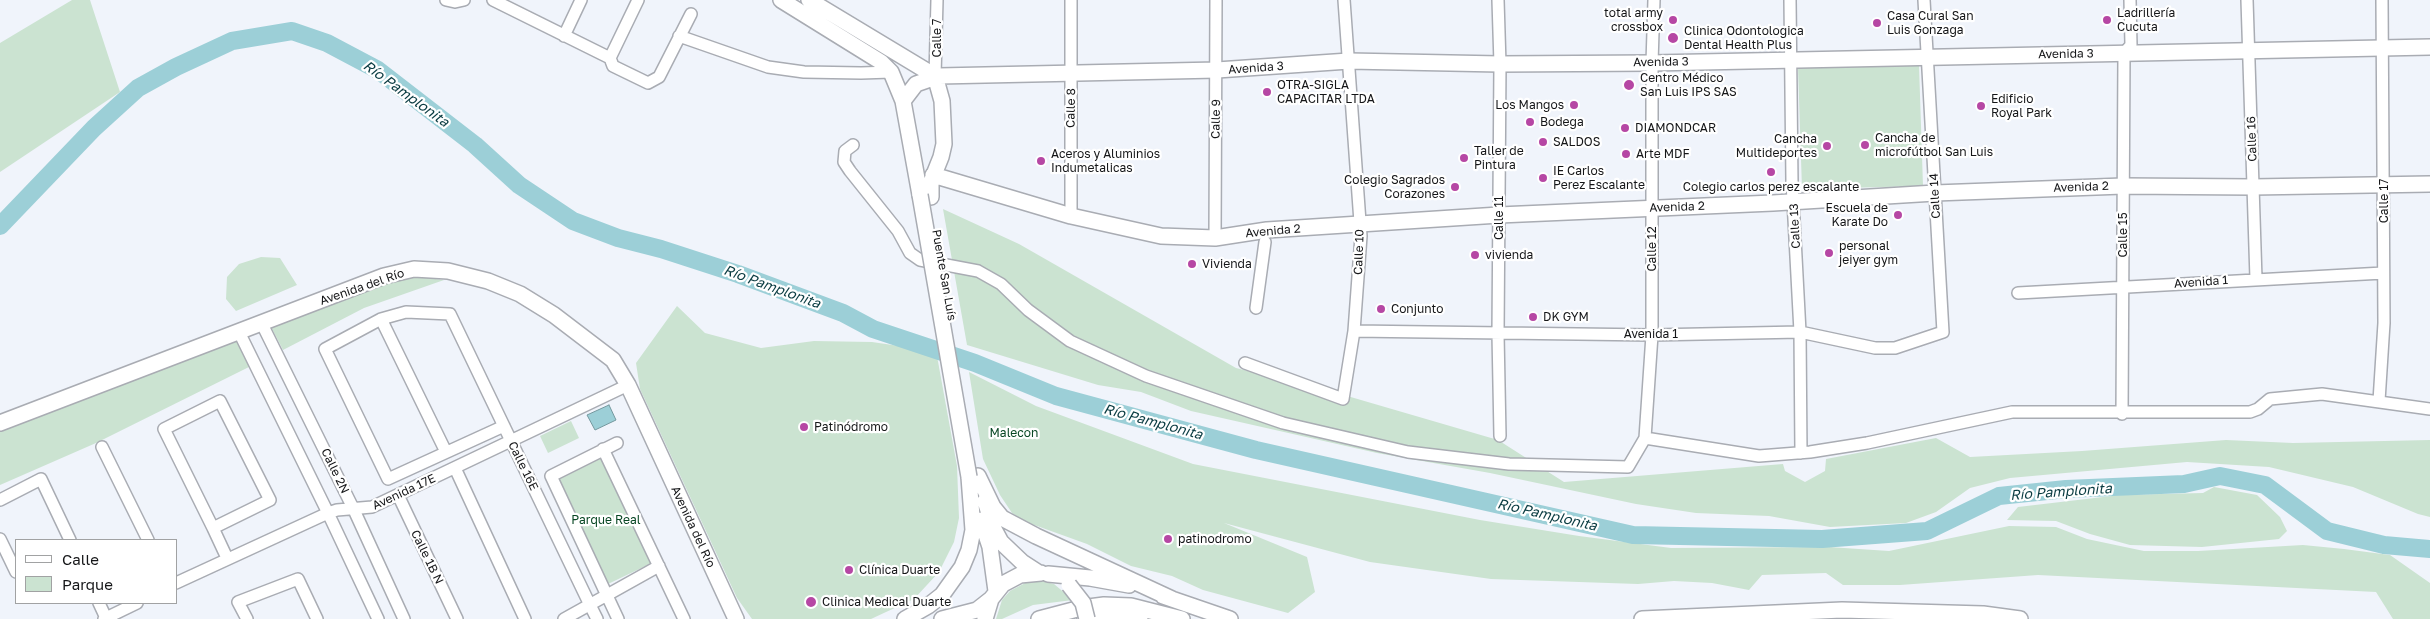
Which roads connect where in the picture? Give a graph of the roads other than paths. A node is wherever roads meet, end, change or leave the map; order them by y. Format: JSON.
{"nodes":[{"id":1,"x":446,"y":0,"type":"edge"},
{"id":2,"x":463,"y":0,"type":"edge"},
{"id":3,"x":492,"y":0,"type":"edge"},
{"id":4,"x":521,"y":0,"type":"edge"},
{"id":5,"x":581,"y":0,"type":"edge"},
{"id":6,"x":638,"y":0,"type":"edge"},
{"id":7,"x":781,"y":0,"type":"edge"},
{"id":8,"x":809,"y":0,"type":"edge"},
{"id":9,"x":937,"y":0,"type":"edge"},
{"id":10,"x":1071,"y":0,"type":"edge"},
{"id":11,"x":1216,"y":0,"type":"edge"},
{"id":12,"x":1344,"y":0,"type":"edge"},
{"id":13,"x":1498,"y":0,"type":"edge"},
{"id":14,"x":1654,"y":0,"type":"edge"},
{"id":15,"x":1790,"y":0,"type":"edge"},
{"id":16,"x":1924,"y":0,"type":"edge"},
{"id":17,"x":2130,"y":0,"type":"edge"},
{"id":18,"x":2248,"y":0,"type":"edge"},
{"id":19,"x":2382,"y":0,"type":"edge"},
{"id":20,"x":515,"y":11,"type":"junction"},
{"id":21,"x":691,"y":14,"type":"dead end"},
{"id":22,"x":564,"y":36,"type":"junction"},
{"id":23,"x":679,"y":36,"type":"junction"},
{"id":24,"x":2430,"y":47,"type":"edge"},
{"id":25,"x":2383,"y":48,"type":"junction"},
{"id":26,"x":2249,"y":51,"type":"junction"},
{"id":27,"x":2124,"y":53,"type":"junction"},
{"id":28,"x":1928,"y":57,"type":"junction"},
{"id":29,"x":610,"y":58,"type":"junction"},
{"id":30,"x":1790,"y":60,"type":"junction"},
{"id":31,"x":1350,"y":61,"type":"junction"},
{"id":32,"x":1652,"y":63,"type":"junction"},
{"id":33,"x":1500,"y":64,"type":"junction"},
{"id":34,"x":1217,"y":70,"type":"junction"},
{"id":35,"x":891,"y":72,"type":"junction"},
{"id":36,"x":1072,"y":73,"type":"junction"},
{"id":37,"x":935,"y":76,"type":"junction"},
{"id":38,"x":903,"y":101,"type":"junction"},
{"id":39,"x":853,"y":145,"type":"dead end"},
{"id":40,"x":933,"y":175,"type":"junction"},
{"id":41,"x":2430,"y":184,"type":"edge"},
{"id":42,"x":2384,"y":185,"type":"junction"},
{"id":43,"x":2123,"y":186,"type":"junction"},
{"id":44,"x":2253,"y":187,"type":"junction"},
{"id":45,"x":1935,"y":193,"type":"junction"},
{"id":46,"x":926,"y":196,"type":"junction"},
{"id":47,"x":1794,"y":202,"type":"junction"},
{"id":48,"x":1652,"y":208,"type":"junction"},
{"id":49,"x":1499,"y":215,"type":"junction"},
{"id":50,"x":1071,"y":216,"type":"junction"},
{"id":51,"x":1360,"y":226,"type":"junction"},
{"id":52,"x":1215,"y":238,"type":"junction"},
{"id":53,"x":1265,"y":242,"type":"dead end"},
{"id":54,"x":2384,"y":273,"type":"junction"},
{"id":55,"x":2256,"y":278,"type":"junction"},
{"id":56,"x":2122,"y":287,"type":"junction"},
{"id":57,"x":2018,"y":294,"type":"dead end"},
{"id":58,"x":1256,"y":308,"type":"dead end"},
{"id":59,"x":381,"y":319,"type":"junction"},
{"id":60,"x":262,"y":324,"type":"junction"},
{"id":61,"x":1354,"y":331,"type":"junction"},
{"id":62,"x":239,"y":332,"type":"junction"},
{"id":63,"x":1800,"y":332,"type":"junction"},
{"id":64,"x":1943,"y":332,"type":"joint"},
{"id":65,"x":1498,"y":334,"type":"junction"},
{"id":66,"x":1652,"y":335,"type":"junction"},
{"id":67,"x":1245,"y":362,"type":"dead end"},
{"id":68,"x":628,"y":385,"type":"junction"},
{"id":69,"x":2378,"y":402,"type":"junction"},
{"id":70,"x":2430,"y":408,"type":"edge"},
{"id":71,"x":2122,"y":414,"type":"junction"},
{"id":72,"x":0,"y":423,"type":"edge"},
{"id":73,"x":504,"y":426,"type":"junction"},
{"id":74,"x":1500,"y":436,"type":"dead end"},
{"id":75,"x":1645,"y":438,"type":"junction"},
{"id":76,"x":511,"y":440,"type":"junction"},
{"id":77,"x":617,"y":443,"type":"dead end"},
{"id":78,"x":102,"y":447,"type":"dead end"},
{"id":79,"x":603,"y":449,"type":"junction"},
{"id":80,"x":446,"y":452,"type":"junction"},
{"id":81,"x":1801,"y":453,"type":"junction"},
{"id":82,"x":455,"y":468,"type":"junction"},
{"id":83,"x":974,"y":476,"type":"junction"},
{"id":84,"x":398,"y":495,"type":"junction"},
{"id":85,"x":0,"y":500,"type":"edge"},
{"id":86,"x":354,"y":510,"type":"junction"},
{"id":87,"x":328,"y":513,"type":"junction"},
{"id":88,"x":213,"y":528,"type":"junction"},
{"id":89,"x":0,"y":539,"type":"edge"},
{"id":90,"x":70,"y":539,"type":"edge"},
{"id":91,"x":148,"y":539,"type":"edge"},
{"id":92,"x":227,"y":558,"type":"junction"},
{"id":93,"x":659,"y":566,"type":"junction"},
{"id":94,"x":15,"y":570,"type":"edge"},
{"id":95,"x":1044,"y":574,"type":"junction"},
{"id":96,"x":178,"y":582,"type":"edge"},
{"id":97,"x":607,"y":596,"type":"junction"},
{"id":98,"x":1172,"y":599,"type":"junction"},
{"id":99,"x":99,"y":604,"type":"edge"},
{"id":100,"x":135,"y":604,"type":"edge"},
{"id":101,"x":990,"y":604,"type":"edge"},
{"id":102,"x":590,"y":605,"type":"junction"},
{"id":103,"x":1842,"y":610,"type":"junction"},
{"id":104,"x":106,"y":618,"type":"edge"},
{"id":105,"x":247,"y":619,"type":"edge"},
{"id":106,"x":317,"y":619,"type":"edge"},
{"id":107,"x":378,"y":619,"type":"edge"},
{"id":108,"x":404,"y":619,"type":"edge"},
{"id":109,"x":457,"y":619,"type":"edge"},
{"id":110,"x":525,"y":619,"type":"edge"},
{"id":111,"x":564,"y":619,"type":"edge"},
{"id":112,"x":596,"y":619,"type":"edge"},
{"id":113,"x":618,"y":619,"type":"edge"},
{"id":114,"x":684,"y":619,"type":"edge"},
{"id":115,"x":736,"y":619,"type":"edge"},
{"id":116,"x":905,"y":619,"type":"edge"},
{"id":117,"x":942,"y":619,"type":"edge"},
{"id":118,"x":1039,"y":619,"type":"edge"},
{"id":119,"x":1086,"y":619,"type":"edge"},
{"id":120,"x":1140,"y":619,"type":"edge"},
{"id":121,"x":1182,"y":619,"type":"edge"},
{"id":122,"x":1230,"y":619,"type":"edge"},
{"id":123,"x":1642,"y":619,"type":"edge"},
{"id":124,"x":1855,"y":619,"type":"edge"},
{"id":125,"x":2020,"y":619,"type":"edge"}],
"edges":[{"from":1,"to":2,"type":"street"},
{"from":3,"to":20,"type":"street"},
{"from":4,"to":20,"type":"street"},
{"from":5,"to":22,"type":"street"},
{"from":6,"to":29,"type":"street"},
{"from":7,"to":35,"type":"main road"},
{"from":8,"to":37,"type":"main road"},
{"from":9,"to":37,"type":"street","name":"Calle 7"},
{"from":10,"to":36,"type":"street","name":"Calle 8"},
{"from":11,"to":34,"type":"street","name":"Calle 9"},
{"from":12,"to":31,"type":"street","name":"Calle 10"},
{"from":13,"to":33,"type":"street","name":"Calle 11"},
{"from":14,"to":32,"type":"street","name":"Calle 12"},
{"from":15,"to":30,"type":"street","name":"Calle 13"},
{"from":16,"to":28,"type":"street","name":"Calle 14"},
{"from":17,"to":27,"type":"street","name":"Calle 15"},
{"from":18,"to":26,"type":"street","name":"Calle 16"},
{"from":19,"to":25,"type":"street","name":"Calle 17"},
{"from":20,"to":22,"type":"street"},
{"from":21,"to":23,"type":"street"},
{"from":22,"to":29,"type":"street"},
{"from":23,"to":29,"type":"street"},
{"from":23,"to":35,"type":"street"},
{"from":24,"to":25,"type":"main road","name":"Avenida 3"},
{"from":25,"to":26,"type":"main road","name":"Avenida 3"},
{"from":25,"to":42,"type":"street","name":"Calle 17"},
{"from":26,"to":27,"type":"main road","name":"Avenida 3"},
{"from":26,"to":44,"type":"street","name":"Calle 16"},
{"from":27,"to":28,"type":"main road","name":"Avenida 3"},
{"from":27,"to":43,"type":"street","name":"Calle 15"},
{"from":28,"to":30,"type":"main road","name":"Avenida 3"},
{"from":28,"to":45,"type":"street","name":"Calle 14"},
{"from":30,"to":32,"type":"main road","name":"Avenida 3"},
{"from":30,"to":47,"type":"street","name":"Calle 13"},
{"from":31,"to":33,"type":"main road","name":"Avenida 3"},
{"from":31,"to":34,"type":"main road","name":"Avenida 3"},
{"from":31,"to":51,"type":"street","name":"Calle 10"},
{"from":32,"to":33,"type":"main road","name":"Avenida 3"},
{"from":32,"to":48,"type":"street","name":"Calle 12"},
{"from":33,"to":49,"type":"street","name":"Calle 11"},
{"from":34,"to":36,"type":"main road","name":"Avenida 3"},
{"from":34,"to":52,"type":"street","name":"Calle 9"},
{"from":35,"to":38,"type":"main road","name":"Puente San Luís"},
{"from":36,"to":37,"type":"main road","name":"Avenida 3"},
{"from":36,"to":50,"type":"street","name":"Calle 8"},
{"from":37,"to":38,"type":"main road","name":"Avenida 3"},
{"from":37,"to":40,"type":"main road","name":"Puente San Luís"},
{"from":38,"to":46,"type":"main road","name":"Puente San Luís"},
{"from":39,"to":75,"type":"street"},
{"from":40,"to":46,"type":"main road","name":"Puente San Luís"},
{"from":40,"to":50,"type":"main road","name":"Avenida 2"},
{"from":41,"to":42,"type":"main road","name":"Avenida 2"},
{"from":42,"to":44,"type":"main road","name":"Avenida 2"},
{"from":42,"to":54,"type":"street","name":"Calle 17"},
{"from":43,"to":44,"type":"main road","name":"Avenida 2"},
{"from":43,"to":45,"type":"main road","name":"Avenida 2"},
{"from":43,"to":56,"type":"street","name":"Calle 15"},
{"from":44,"to":55,"type":"street","name":"Calle 16"},
{"from":45,"to":47,"type":"main road","name":"Avenida 2"},
{"from":45,"to":64,"type":"street","name":"Calle 14"},
{"from":46,"to":83,"type":"main road","name":"Puente San Luís","bridge":true},
{"from":47,"to":48,"type":"main road","name":"Avenida 2"},
{"from":47,"to":63,"type":"street","name":"Calle 13"},
{"from":48,"to":49,"type":"main road","name":"Avenida 2"},
{"from":48,"to":66,"type":"street","name":"Calle 12"},
{"from":49,"to":51,"type":"main road","name":"Avenida 2"},
{"from":49,"to":65,"type":"street","name":"Calle 11"},
{"from":50,"to":52,"type":"main road","name":"Avenida 2"},
{"from":51,"to":52,"type":"main road","name":"Avenida 2"},
{"from":51,"to":61,"type":"street","name":"Calle 10"},
{"from":53,"to":58,"type":"street"},
{"from":54,"to":55,"type":"street","name":"Avenida 1"},
{"from":54,"to":69,"type":"street","name":"Calle 17"},
{"from":55,"to":56,"type":"street","name":"Avenida 1"},
{"from":56,"to":57,"type":"street","name":"Avenida 1"},
{"from":56,"to":71,"type":"street","name":"Calle 15"},
{"from":59,"to":73,"type":"street","name":"Calle 16E"},
{"from":59,"to":80,"type":"street"},
{"from":59,"to":80,"type":"street"},
{"from":60,"to":62,"type":"main road","name":"Avenida del Río"},
{"from":60,"to":68,"type":"main road","name":"Avenida del Río"},
{"from":60,"to":86,"type":"street","name":"Calle 2N"},
{"from":61,"to":65,"type":"street","name":"Avenida 1"},
{"from":61,"to":67,"type":"street","name":"Calle 10"},
{"from":62,"to":72,"type":"main road","name":"Avenida del Río"},
{"from":62,"to":87,"type":"street","name":"Calle 2N"},
{"from":63,"to":64,"type":"street","name":"Avenida 1"},
{"from":63,"to":66,"type":"street","name":"Avenida 1"},
{"from":63,"to":81,"type":"street","name":"Calle 13"},
{"from":65,"to":66,"type":"street","name":"Avenida 1"},
{"from":65,"to":74,"type":"street","name":"Calle 11"},
{"from":66,"to":75,"type":"street","name":"Calle 12"},
{"from":68,"to":76,"type":"street","name":"Avenida 17E"},
{"from":68,"to":115,"type":"main road","name":"Avenida del Río"},
{"from":69,"to":70,"type":"street"},
{"from":69,"to":71,"type":"street"},
{"from":71,"to":81,"type":"street"},
{"from":73,"to":76,"type":"street","name":"Calle 16E"},
{"from":73,"to":80,"type":"street"},
{"from":75,"to":81,"type":"street"},
{"from":76,"to":82,"type":"street","name":"Avenida 17E"},
{"from":76,"to":102,"type":"street","name":"Calle 16E"},
{"from":77,"to":79,"type":"street"},
{"from":78,"to":91,"type":"street"},
{"from":79,"to":93,"type":"street"},
{"from":79,"to":97,"type":"street"},
{"from":82,"to":84,"type":"street","name":"Avenida 17E"},
{"from":82,"to":110,"type":"street"},
{"from":83,"to":95,"type":"main road"},
{"from":83,"to":98,"type":"main road"},
{"from":83,"to":101,"type":"main road"},
{"from":83,"to":116,"type":"main road"},
{"from":84,"to":86,"type":"street","name":"Avenida 17E"},
{"from":84,"to":109,"type":"street","name":"Calle 1B N"},
{"from":85,"to":90,"type":"street"},
{"from":86,"to":87,"type":"street","name":"Avenida 17E"},
{"from":86,"to":108,"type":"street","name":"Calle 2N"},
{"from":87,"to":92,"type":"street","name":"Avenida 17E"},
{"from":87,"to":107,"type":"street","name":"Calle 2N"},
{"from":88,"to":88,"type":"street"},
{"from":88,"to":92,"type":"street"},
{"from":89,"to":94,"type":"street"},
{"from":92,"to":96,"type":"street","name":"Avenida 17E"},
{"from":93,"to":97,"type":"street"},
{"from":93,"to":114,"type":"street"},
{"from":95,"to":98,"type":"main road"},
{"from":95,"to":101,"type":"main road"},
{"from":95,"to":119,"type":"main road","bridge":true},
{"from":97,"to":102,"type":"street"},
{"from":97,"to":113,"type":"street"},
{"from":98,"to":122,"type":"main road"},
{"from":99,"to":104,"type":"street"},
{"from":100,"to":104,"type":"street"},
{"from":101,"to":117,"type":"main road"},
{"from":102,"to":111,"type":"street"},
{"from":102,"to":112,"type":"street","name":"Calle 16E"},
{"from":103,"to":123,"type":"main road"},
{"from":103,"to":124,"type":"main road"},
{"from":103,"to":125,"type":"main road"},
{"from":105,"to":106,"type":"street"},
{"from":118,"to":121,"type":"main road"},
{"from":119,"to":120,"type":"main road"}]}
